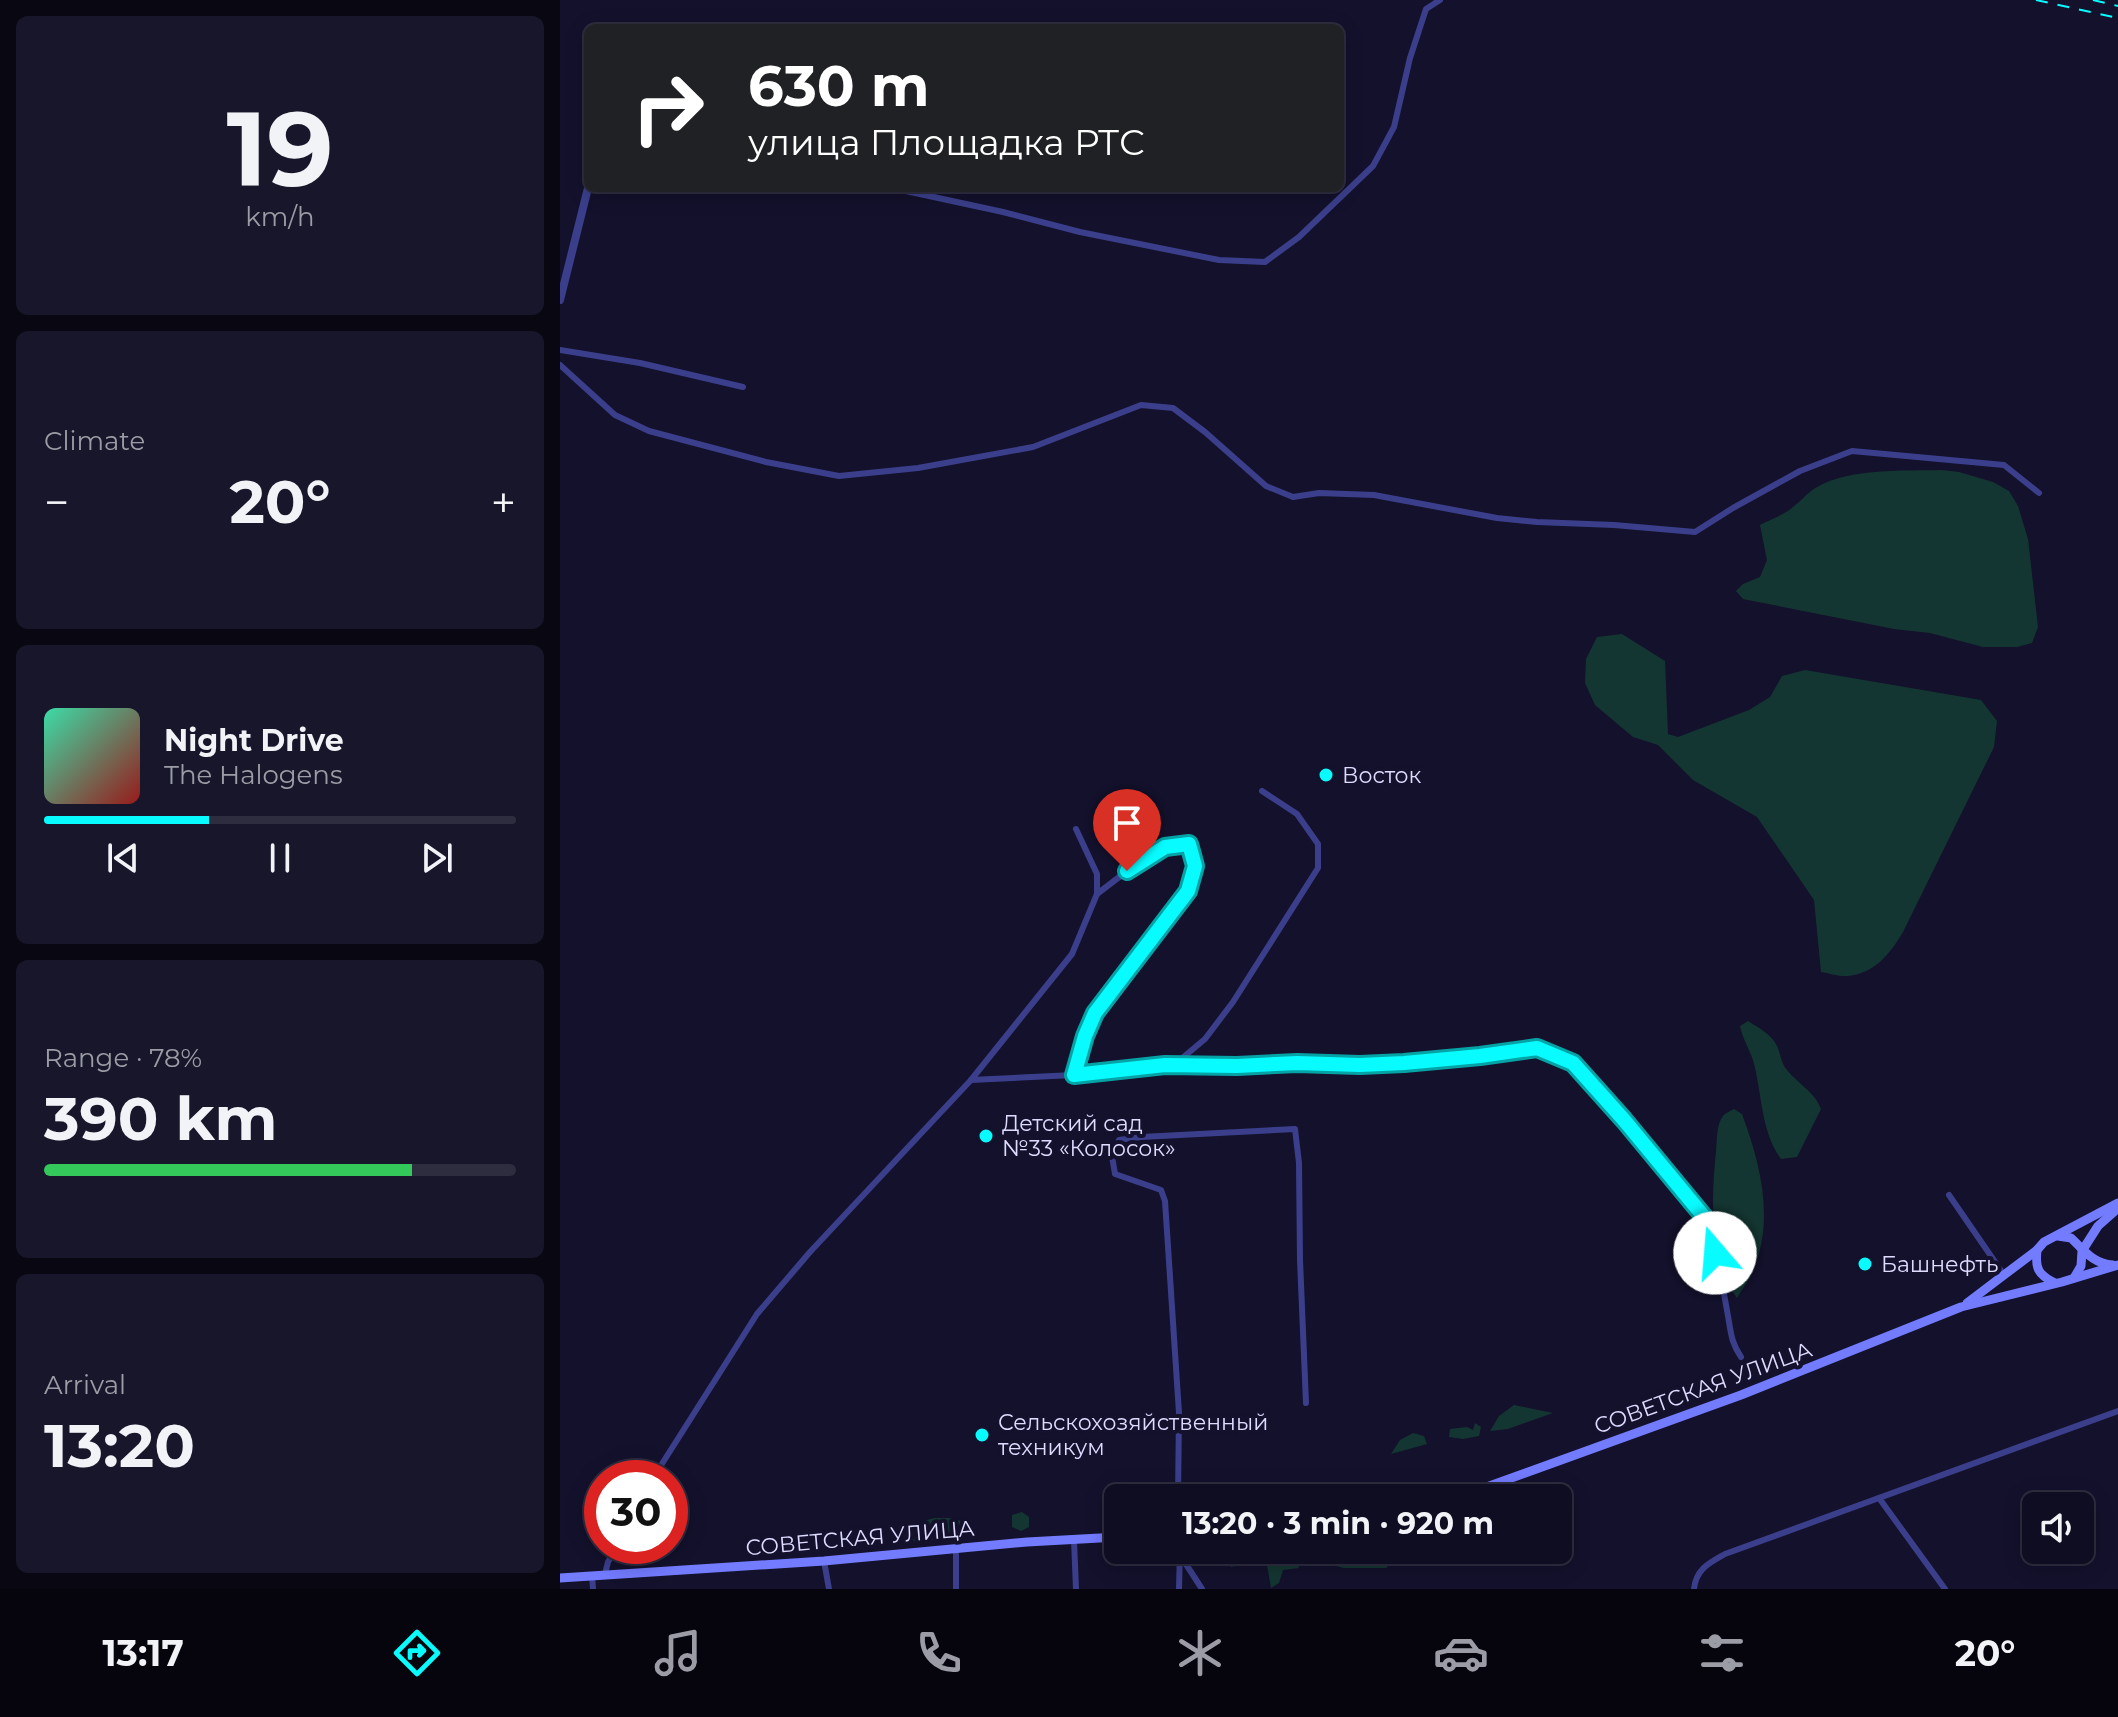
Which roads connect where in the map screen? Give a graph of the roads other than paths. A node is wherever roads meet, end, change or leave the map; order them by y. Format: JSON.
{"nodes":[{"id":1,"x":1440,"y":0,"type":"edge"},
{"id":2,"x":587,"y":192,"type":"edge"},
{"id":3,"x":910,"y":192,"type":"edge"},
{"id":4,"x":560,"y":300,"type":"edge"},
{"id":5,"x":560,"y":350,"type":"edge"},
{"id":6,"x":560,"y":365,"type":"edge"},
{"id":7,"x":743,"y":387,"type":"dead end"},
{"id":8,"x":2039,"y":493,"type":"dead end"},
{"id":9,"x":1262,"y":791,"type":"dead end"},
{"id":10,"x":1076,"y":829,"type":"dead end"},
{"id":11,"x":1097,"y":894,"type":"junction"},
{"id":12,"x":1174,"y":1065,"type":"junction"},
{"id":13,"x":1074,"y":1075,"type":"junction"},
{"id":14,"x":971,"y":1080,"type":"junction"},
{"id":15,"x":1949,"y":1195,"type":"dead end"},
{"id":16,"x":2118,"y":1205,"type":"edge"},
{"id":17,"x":2053,"y":1237,"type":"junction"},
{"id":18,"x":2037,"y":1250,"type":"junction"},
{"id":19,"x":2082,"y":1251,"type":"junction"},
{"id":20,"x":2117,"y":1265,"type":"edge"},
{"id":21,"x":2004,"y":1275,"type":"junction"},
{"id":22,"x":2074,"y":1278,"type":"junction"},
{"id":23,"x":2055,"y":1283,"type":"junction"},
{"id":24,"x":1961,"y":1307,"type":"junction"},
{"id":25,"x":1741,"y":1357,"type":"dead end"},
{"id":26,"x":1306,"y":1403,"type":"dead end"},
{"id":27,"x":2118,"y":1411,"type":"edge"},
{"id":28,"x":664,"y":1460,"type":"edge"},
{"id":29,"x":1178,"y":1484,"type":"edge"},
{"id":30,"x":1495,"y":1484,"type":"edge"},
{"id":31,"x":1879,"y":1498,"type":"junction"},
{"id":32,"x":1104,"y":1538,"type":"edge"},
{"id":33,"x":1074,"y":1540,"type":"junction"},
{"id":34,"x":956,"y":1548,"type":"junction"},
{"id":35,"x":824,"y":1561,"type":"junction"},
{"id":36,"x":608,"y":1564,"type":"edge"},
{"id":37,"x":1180,"y":1564,"type":"edge"},
{"id":38,"x":1187,"y":1564,"type":"edge"},
{"id":39,"x":605,"y":1574,"type":"junction"},
{"id":40,"x":592,"y":1575,"type":"junction"},
{"id":41,"x":560,"y":1578,"type":"edge"},
{"id":42,"x":593,"y":1589,"type":"edge"},
{"id":43,"x":829,"y":1589,"type":"edge"},
{"id":44,"x":956,"y":1589,"type":"edge"},
{"id":45,"x":1076,"y":1589,"type":"edge"},
{"id":46,"x":1179,"y":1589,"type":"edge"},
{"id":47,"x":1202,"y":1589,"type":"edge"},
{"id":48,"x":1694,"y":1589,"type":"edge"},
{"id":49,"x":1945,"y":1589,"type":"edge"}],
"edges":[{"from":1,"to":3,"type":"street"},
{"from":2,"to":4,"type":"street"},
{"from":5,"to":7,"type":"street"},
{"from":6,"to":8,"type":"street"},
{"from":9,"to":12,"type":"street"},
{"from":10,"to":11,"type":"street"},
{"from":11,"to":13,"type":"street"},
{"from":11,"to":14,"type":"street"},
{"from":12,"to":13,"type":"street"},
{"from":12,"to":25,"type":"street"},
{"from":13,"to":14,"type":"street"},
{"from":14,"to":28,"type":"street"},
{"from":15,"to":21,"type":"street"},
{"from":16,"to":17,"type":"main road","name":"СОВЕТСКАЯ УЛИЦА"},
{"from":16,"to":19,"type":"main road","name":"СОВЕТСКАЯ УЛИЦА"},
{"from":17,"to":18,"type":"main road","name":"СОВЕТСКАЯ УЛИЦА"},
{"from":17,"to":19,"type":"main road"},
{"from":18,"to":21,"type":"main road","name":"СОВЕТСКАЯ УЛИЦА"},
{"from":18,"to":23,"type":"main road"},
{"from":19,"to":20,"type":"main road"},
{"from":19,"to":22,"type":"main road","name":"СОВЕТСКАЯ УЛИЦА"},
{"from":20,"to":22,"type":"main road"},
{"from":21,"to":24,"type":"main road","name":"СОВЕТСКАЯ УЛИЦА"},
{"from":22,"to":23,"type":"main road","name":"СОВЕТСКАЯ УЛИЦА"},
{"from":23,"to":24,"type":"main road","name":"СОВЕТСКАЯ УЛИЦА"},
{"from":24,"to":30,"type":"main road","name":"СОВЕТСКАЯ УЛИЦА"},
{"from":26,"to":29,"type":"street"},
{"from":27,"to":31,"type":"street"},
{"from":31,"to":48,"type":"street"},
{"from":31,"to":49,"type":"street"},
{"from":32,"to":33,"type":"main road","name":"СОВЕТСКАЯ УЛИЦА"},
{"from":33,"to":34,"type":"main road","name":"СОВЕТСКАЯ УЛИЦА"},
{"from":33,"to":45,"type":"street"},
{"from":34,"to":35,"type":"main road","name":"СОВЕТСКАЯ УЛИЦА"},
{"from":34,"to":44,"type":"street"},
{"from":35,"to":39,"type":"main road","name":"СОВЕТСКАЯ УЛИЦА"},
{"from":35,"to":43,"type":"street"},
{"from":36,"to":39,"type":"street"},
{"from":37,"to":46,"type":"street"},
{"from":38,"to":47,"type":"street"},
{"from":39,"to":40,"type":"main road","name":"СОВЕТСКАЯ УЛИЦА"},
{"from":40,"to":41,"type":"main road","name":"СОВЕТСКАЯ УЛИЦА"},
{"from":40,"to":42,"type":"street"}]}
